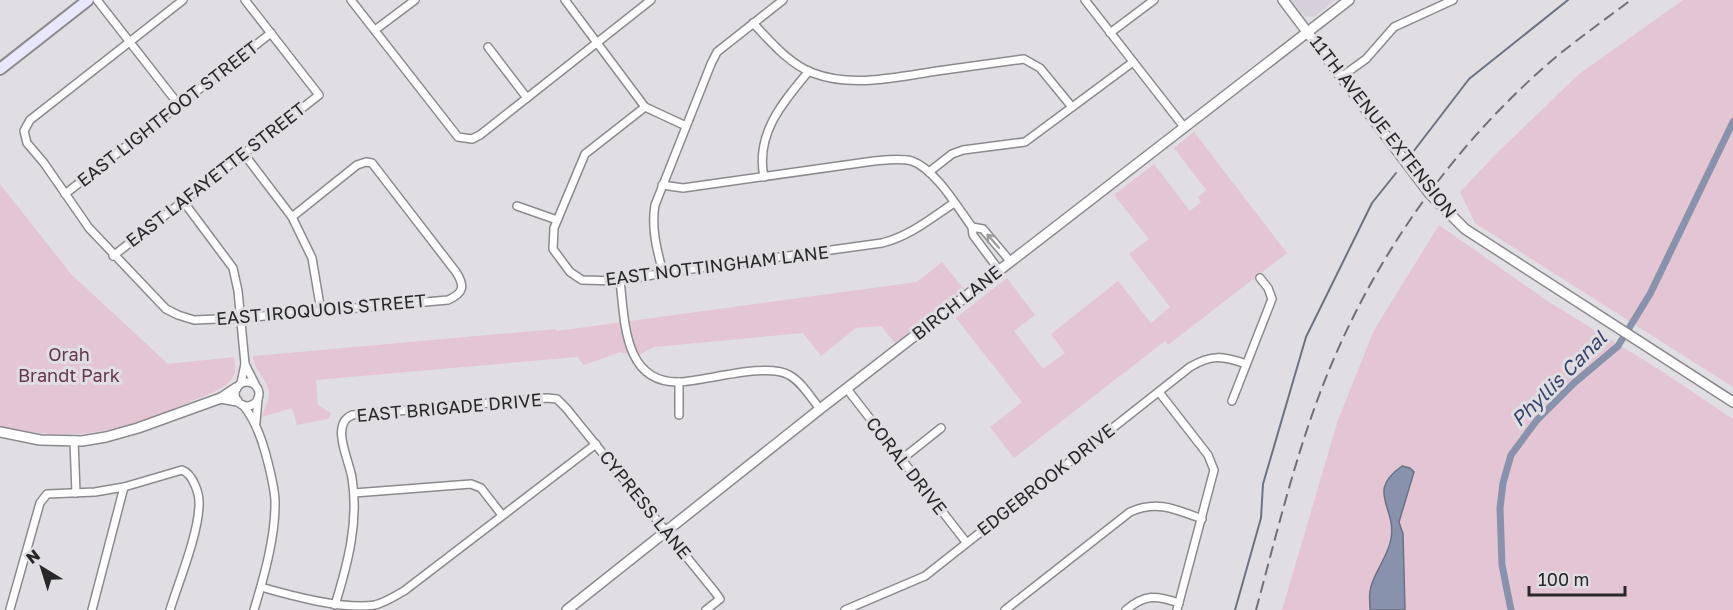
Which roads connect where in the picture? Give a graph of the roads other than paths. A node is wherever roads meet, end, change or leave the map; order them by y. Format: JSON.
{"nodes":[{"id":1,"x":88,"y":0,"type":"edge"},
{"id":2,"x":97,"y":0,"type":"edge"},
{"id":3,"x":183,"y":0,"type":"edge"},
{"id":4,"x":244,"y":0,"type":"edge"},
{"id":5,"x":351,"y":0,"type":"edge"},
{"id":6,"x":415,"y":0,"type":"edge"},
{"id":7,"x":565,"y":0,"type":"edge"},
{"id":8,"x":635,"y":0,"type":"edge"},
{"id":9,"x":651,"y":0,"type":"edge"},
{"id":10,"x":783,"y":0,"type":"edge"},
{"id":11,"x":1085,"y":0,"type":"edge"},
{"id":12,"x":1154,"y":0,"type":"edge"},
{"id":13,"x":1283,"y":0,"type":"edge"},
{"id":14,"x":1349,"y":0,"type":"edge"},
{"id":15,"x":1453,"y":0,"type":"edge"},
{"id":16,"x":641,"y":8,"type":"junction"},
{"id":17,"x":753,"y":23,"type":"junction"},
{"id":18,"x":375,"y":30,"type":"junction"},
{"id":19,"x":1307,"y":32,"type":"junction"},
{"id":20,"x":271,"y":33,"type":"junction"},
{"id":21,"x":1110,"y":33,"type":"junction"},
{"id":22,"x":130,"y":42,"type":"junction"},
{"id":23,"x":598,"y":42,"type":"junction"},
{"id":24,"x":488,"y":47,"type":"dead end"},
{"id":25,"x":1133,"y":62,"type":"junction"},
{"id":26,"x":0,"y":69,"type":"edge"},
{"id":27,"x":809,"y":71,"type":"junction"},
{"id":28,"x":1341,"y":77,"type":"junction"},
{"id":29,"x":527,"y":98,"type":"junction"},
{"id":30,"x":179,"y":105,"type":"junction"},
{"id":31,"x":645,"y":107,"type":"junction"},
{"id":32,"x":1072,"y":107,"type":"junction"},
{"id":33,"x":686,"y":126,"type":"junction"},
{"id":34,"x":1184,"y":127,"type":"junction"},
{"id":35,"x":244,"y":154,"type":"junction"},
{"id":36,"x":929,"y":172,"type":"junction"},
{"id":37,"x":764,"y":177,"type":"junction"},
{"id":38,"x":662,"y":185,"type":"junction"},
{"id":39,"x":65,"y":194,"type":"junction"},
{"id":40,"x":183,"y":201,"type":"junction"},
{"id":41,"x":954,"y":203,"type":"junction"},
{"id":42,"x":517,"y":206,"type":"dead end"},
{"id":43,"x":292,"y":217,"type":"junction"},
{"id":44,"x":557,"y":220,"type":"junction"},
{"id":45,"x":972,"y":227,"type":"junction"},
{"id":46,"x":114,"y":256,"type":"junction"},
{"id":47,"x":1011,"y":261,"type":"junction"},
{"id":48,"x":999,"y":270,"type":"junction"},
{"id":49,"x":663,"y":273,"type":"junction"},
{"id":50,"x":1260,"y":278,"type":"dead end"},
{"id":51,"x":620,"y":281,"type":"junction"},
{"id":52,"x":321,"y":311,"type":"junction"},
{"id":53,"x":241,"y":318,"type":"junction"},
{"id":54,"x":245,"y":364,"type":"junction"},
{"id":55,"x":1246,"y":364,"type":"junction"},
{"id":56,"x":678,"y":382,"type":"junction"},
{"id":57,"x":255,"y":384,"type":"junction"},
{"id":58,"x":238,"y":386,"type":"junction"},
{"id":59,"x":847,"y":389,"type":"junction"},
{"id":60,"x":1159,"y":392,"type":"junction"},
{"id":61,"x":221,"y":398,"type":"junction"},
{"id":62,"x":258,"y":398,"type":"junction"},
{"id":63,"x":557,"y":399,"type":"joint"},
{"id":64,"x":1232,"y":401,"type":"dead end"},
{"id":65,"x":1733,"y":402,"type":"edge"},
{"id":66,"x":240,"y":403,"type":"junction"},
{"id":67,"x":820,"y":409,"type":"junction"},
{"id":68,"x":679,"y":415,"type":"dead end"},
{"id":69,"x":256,"y":422,"type":"junction"},
{"id":70,"x":941,"y":428,"type":"dead end"},
{"id":71,"x":0,"y":432,"type":"edge"},
{"id":72,"x":74,"y":440,"type":"junction"},
{"id":73,"x":596,"y":444,"type":"junction"},
{"id":74,"x":902,"y":459,"type":"junction"},
{"id":75,"x":124,"y":487,"type":"junction"},
{"id":76,"x":76,"y":493,"type":"junction"},
{"id":77,"x":354,"y":494,"type":"junction"},
{"id":78,"x":502,"y":515,"type":"junction"},
{"id":79,"x":1202,"y":519,"type":"junction"},
{"id":80,"x":668,"y":531,"type":"junction"},
{"id":81,"x":966,"y":542,"type":"junction"},
{"id":82,"x":261,"y":587,"type":"junction"},
{"id":83,"x":335,"y":605,"type":"junction"},
{"id":84,"x":1178,"y":607,"type":"edge"},
{"id":85,"x":8,"y":609,"type":"edge"},
{"id":86,"x":92,"y":610,"type":"edge"},
{"id":87,"x":170,"y":610,"type":"edge"},
{"id":88,"x":254,"y":610,"type":"edge"},
{"id":89,"x":567,"y":610,"type":"edge"},
{"id":90,"x":706,"y":610,"type":"edge"},
{"id":91,"x":844,"y":610,"type":"edge"},
{"id":92,"x":1005,"y":610,"type":"edge"},
{"id":93,"x":1126,"y":610,"type":"edge"}],
"edges":[{"from":1,"to":26,"type":"main road"},
{"from":2,"to":22,"type":"street"},
{"from":3,"to":22,"type":"street"},
{"from":4,"to":20,"type":"street"},
{"from":5,"to":18,"type":"street"},
{"from":6,"to":18,"type":"street"},
{"from":7,"to":23,"type":"street"},
{"from":8,"to":16,"type":"street"},
{"from":9,"to":16,"type":"street"},
{"from":10,"to":17,"type":"street"},
{"from":11,"to":21,"type":"street"},
{"from":12,"to":21,"type":"street"},
{"from":13,"to":19,"type":"street","name":"11TH AVENUE EXTENSION"},
{"from":14,"to":19,"type":"street","name":"BIRCH LANE"},
{"from":15,"to":28,"type":"street"},
{"from":16,"to":23,"type":"street"},
{"from":17,"to":27,"type":"street"},
{"from":17,"to":33,"type":"street"},
{"from":18,"to":29,"type":"street"},
{"from":19,"to":28,"type":"street","name":"11TH AVENUE EXTENSION"},
{"from":19,"to":34,"type":"street","name":"BIRCH LANE"},
{"from":20,"to":30,"type":"street","name":"EAST LIGHTFOOT STREET"},
{"from":20,"to":35,"type":"street","name":"EAST LAFAYETTE STREET"},
{"from":21,"to":25,"type":"street"},
{"from":22,"to":30,"type":"street"},
{"from":22,"to":39,"type":"street"},
{"from":23,"to":29,"type":"street"},
{"from":23,"to":31,"type":"street"},
{"from":24,"to":29,"type":"street"},
{"from":25,"to":32,"type":"street"},
{"from":25,"to":34,"type":"street"},
{"from":27,"to":32,"type":"street"},
{"from":27,"to":37,"type":"street"},
{"from":28,"to":65,"type":"street","name":"11TH AVENUE EXTENSION"},
{"from":30,"to":39,"type":"street","name":"EAST LIGHTFOOT STREET"},
{"from":31,"to":33,"type":"street"},
{"from":31,"to":44,"type":"street","name":"EAST NOTTINGHAM LANE"},
{"from":32,"to":36,"type":"street"},
{"from":33,"to":38,"type":"street"},
{"from":34,"to":47,"type":"street","name":"BIRCH LANE"},
{"from":35,"to":40,"type":"street","name":"EAST LAFAYETTE STREET"},
{"from":35,"to":43,"type":"street"},
{"from":36,"to":37,"type":"street"},
{"from":36,"to":41,"type":"street"},
{"from":37,"to":38,"type":"street"},
{"from":38,"to":49,"type":"street"},
{"from":39,"to":46,"type":"street"},
{"from":40,"to":46,"type":"street","name":"EAST LAFAYETTE STREET"},
{"from":40,"to":53,"type":"street"},
{"from":41,"to":45,"type":"street"},
{"from":41,"to":49,"type":"street","name":"EAST NOTTINGHAM LANE"},
{"from":42,"to":44,"type":"street"},
{"from":43,"to":52,"type":"street"},
{"from":43,"to":52,"type":"street","name":"EAST IROQUOIS STREET"},
{"from":44,"to":51,"type":"street","name":"EAST NOTTINGHAM LANE"},
{"from":47,"to":45,"type":"street","one_way":true},
{"from":45,"to":48,"type":"street"},
{"from":46,"to":53,"type":"street","name":"EAST IROQUOIS STREET"},
{"from":47,"to":48,"type":"street","name":"BIRCH LANE"},
{"from":48,"to":59,"type":"street","name":"BIRCH LANE"},
{"from":49,"to":51,"type":"street","name":"EAST NOTTINGHAM LANE"},
{"from":50,"to":55,"type":"street"},
{"from":51,"to":56,"type":"street"},
{"from":52,"to":53,"type":"street","name":"EAST IROQUOIS STREET"},
{"from":53,"to":54,"type":"street"},
{"from":54,"to":57,"type":"street"},
{"from":54,"to":58,"type":"street"},
{"from":55,"to":60,"type":"street","name":"EDGEBROOK DRIVE"},
{"from":55,"to":64,"type":"street"},
{"from":56,"to":67,"type":"street"},
{"from":56,"to":68,"type":"street"},
{"from":57,"to":58,"type":"street"},
{"from":57,"to":62,"type":"street"},
{"from":58,"to":61,"type":"street"},
{"from":58,"to":66,"type":"street"},
{"from":59,"to":67,"type":"street","name":"BIRCH LANE"},
{"from":59,"to":74,"type":"street","name":"CORAL DRIVE"},
{"from":60,"to":79,"type":"street"},
{"from":60,"to":81,"type":"street","name":"EDGEBROOK DRIVE"},
{"from":61,"to":66,"type":"street"},
{"from":61,"to":72,"type":"street"},
{"from":62,"to":66,"type":"street"},
{"from":62,"to":69,"type":"street"},
{"from":63,"to":73,"type":"street","name":"CYPRESS LANE"},
{"from":63,"to":77,"type":"street","name":"EAST BRIGADE DRIVE"},
{"from":66,"to":69,"type":"street"},
{"from":67,"to":80,"type":"street","name":"BIRCH LANE"},
{"from":69,"to":82,"type":"street"},
{"from":70,"to":74,"type":"street"},
{"from":71,"to":72,"type":"street"},
{"from":72,"to":76,"type":"street"},
{"from":73,"to":78,"type":"street"},
{"from":73,"to":80,"type":"street","name":"CYPRESS LANE"},
{"from":74,"to":81,"type":"street","name":"CORAL DRIVE"},
{"from":75,"to":76,"type":"street"},
{"from":75,"to":86,"type":"street"},
{"from":75,"to":87,"type":"street"},
{"from":76,"to":85,"type":"street"},
{"from":77,"to":78,"type":"street"},
{"from":77,"to":83,"type":"street"},
{"from":78,"to":83,"type":"street"},
{"from":79,"to":84,"type":"street"},
{"from":79,"to":92,"type":"street"},
{"from":80,"to":89,"type":"street","name":"BIRCH LANE"},
{"from":80,"to":90,"type":"street","name":"CYPRESS LANE"},
{"from":81,"to":91,"type":"street","name":"EDGEBROOK DRIVE"},
{"from":82,"to":83,"type":"street"},
{"from":82,"to":88,"type":"street"},
{"from":84,"to":93,"type":"street"}]}
